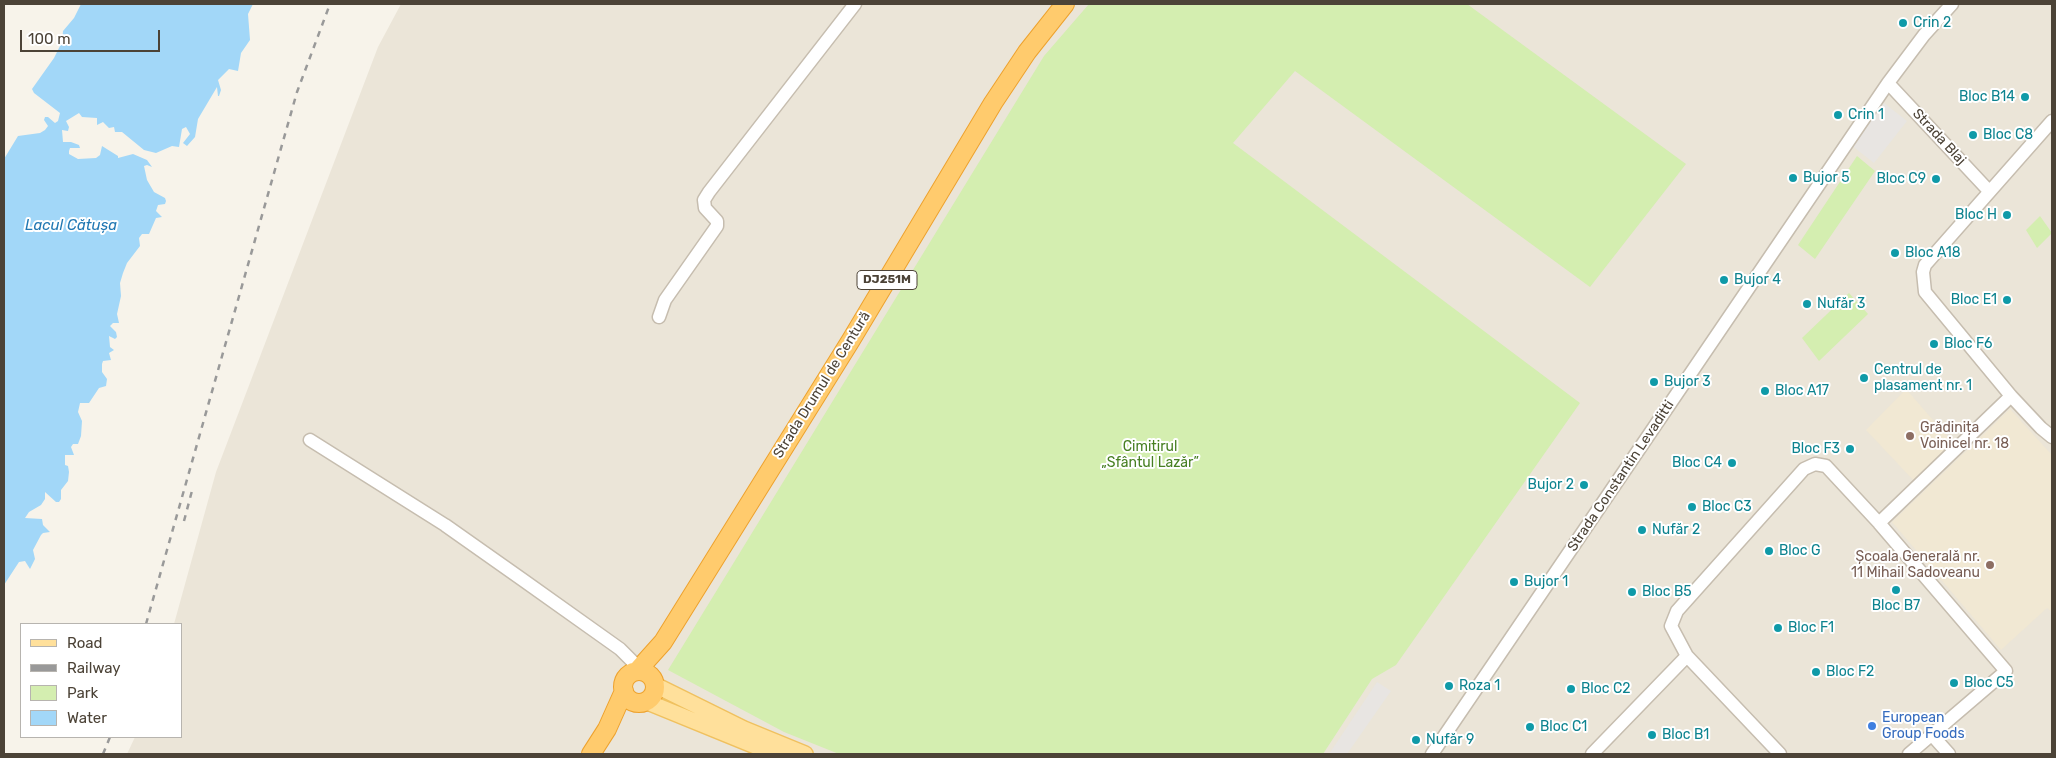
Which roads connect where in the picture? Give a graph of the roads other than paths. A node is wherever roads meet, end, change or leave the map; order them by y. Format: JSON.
{"nodes":[{"id":1,"x":855,"y":4,"type":"edge"},
{"id":2,"x":1065,"y":4,"type":"edge"},
{"id":3,"x":1952,"y":4,"type":"edge"},
{"id":4,"x":1888,"y":83,"type":"junction"},
{"id":5,"x":2052,"y":121,"type":"edge"},
{"id":6,"x":1989,"y":192,"type":"junction"},
{"id":7,"x":659,"y":317,"type":"dead end"},
{"id":8,"x":2011,"y":396,"type":"junction"},
{"id":9,"x":2052,"y":436,"type":"edge"},
{"id":10,"x":310,"y":440,"type":"dead end"},
{"id":11,"x":1879,"y":523,"type":"junction"},
{"id":12,"x":663,"y":642,"type":"junction"},
{"id":13,"x":1687,"y":656,"type":"junction"},
{"id":14,"x":637,"y":671,"type":"junction"},
{"id":15,"x":654,"y":683,"type":"junction"},
{"id":16,"x":624,"y":691,"type":"junction"},
{"id":17,"x":642,"y":702,"type":"junction"},
{"id":18,"x":607,"y":729,"type":"junction"},
{"id":19,"x":1932,"y":734,"type":"junction"},
{"id":20,"x":591,"y":754,"type":"edge"},
{"id":21,"x":775,"y":754,"type":"edge"},
{"id":22,"x":805,"y":754,"type":"edge"},
{"id":23,"x":1432,"y":754,"type":"edge"},
{"id":24,"x":1592,"y":754,"type":"edge"},
{"id":25,"x":1780,"y":754,"type":"edge"},
{"id":26,"x":1909,"y":754,"type":"edge"},
{"id":27,"x":1949,"y":754,"type":"edge"}],
"edges":[{"from":1,"to":7,"type":"street"},
{"from":2,"to":12,"type":"highway","name":"Strada Drumul de Centură","number":"DJ251M"},
{"from":3,"to":4,"type":"street","name":"Strada Constantin Levaditti"},
{"from":4,"to":6,"type":"street","name":"Strada Blaj"},
{"from":4,"to":23,"type":"street","name":"Strada Constantin Levaditti"},
{"from":5,"to":6,"type":"street"},
{"from":6,"to":8,"type":"street"},
{"from":8,"to":9,"type":"street"},
{"from":8,"to":11,"type":"street"},
{"from":10,"to":14,"type":"street"},
{"from":11,"to":13,"type":"street"},
{"from":11,"to":19,"type":"street"},
{"from":12,"to":14,"type":"highway"},
{"from":12,"to":15,"type":"highway"},
{"from":13,"to":24,"type":"street"},
{"from":13,"to":25,"type":"street"},
{"from":14,"to":15,"type":"highway"},
{"from":14,"to":16,"type":"highway"},
{"from":15,"to":17,"type":"highway"},
{"from":15,"to":22,"type":"main road"},
{"from":16,"to":17,"type":"highway"},
{"from":16,"to":18,"type":"highway"},
{"from":17,"to":18,"type":"highway"},
{"from":17,"to":21,"type":"main road"},
{"from":18,"to":20,"type":"highway"},
{"from":19,"to":26,"type":"street"},
{"from":19,"to":27,"type":"street"}]}
